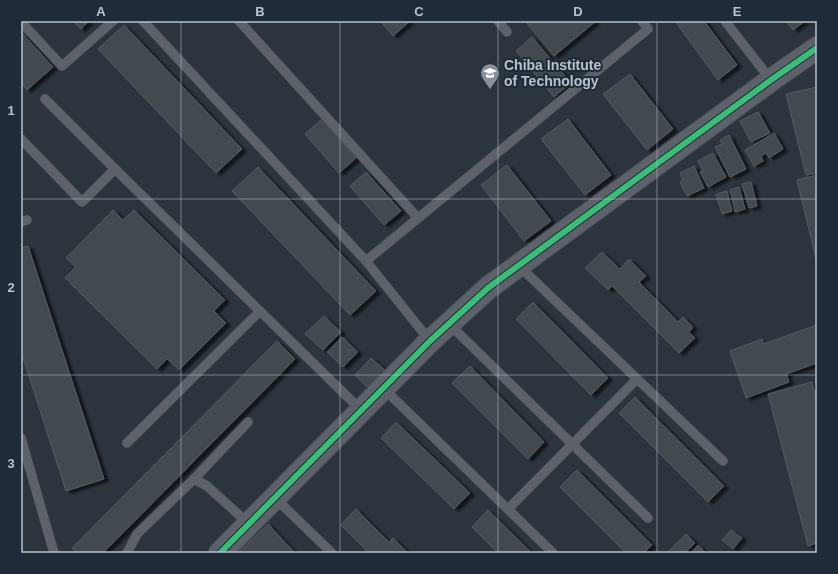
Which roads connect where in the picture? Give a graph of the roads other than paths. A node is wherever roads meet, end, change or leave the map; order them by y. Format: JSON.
{"nodes":[{"id":1,"x":113,"y":21,"type":"edge"},
{"id":2,"x":143,"y":21,"type":"edge"},
{"id":3,"x":239,"y":21,"type":"edge"},
{"id":4,"x":498,"y":21,"type":"edge"},
{"id":5,"x":642,"y":21,"type":"edge"},
{"id":6,"x":725,"y":21,"type":"edge"},
{"id":7,"x":21,"y":22,"type":"edge"},
{"id":8,"x":507,"y":32,"type":"dead end"},
{"id":9,"x":817,"y":48,"type":"edge"},
{"id":10,"x":771,"y":80,"type":"junction"},
{"id":11,"x":45,"y":99,"type":"dead end"},
{"id":12,"x":21,"y":139,"type":"edge"},
{"id":13,"x":115,"y":169,"type":"junction"},
{"id":14,"x":418,"y":218,"type":"junction"},
{"id":15,"x":366,"y":261,"type":"junction"},
{"id":16,"x":519,"y":266,"type":"junction"},
{"id":17,"x":260,"y":311,"type":"junction"},
{"id":18,"x":449,"y":324,"type":"junction"},
{"id":19,"x":430,"y":341,"type":"junction"},
{"id":20,"x":637,"y":379,"type":"junction"},
{"id":21,"x":383,"y":388,"type":"junction"},
{"id":22,"x":361,"y":410,"type":"junction"},
{"id":23,"x":248,"y":422,"type":"dead end"},
{"id":24,"x":21,"y":438,"type":"edge"},
{"id":25,"x":127,"y":443,"type":"dead end"},
{"id":26,"x":572,"y":444,"type":"junction"},
{"id":27,"x":723,"y":461,"type":"dead end"},
{"id":28,"x":194,"y":479,"type":"junction"},
{"id":29,"x":275,"y":498,"type":"junction"},
{"id":30,"x":508,"y":509,"type":"junction"},
{"id":31,"x":648,"y":518,"type":"dead end"},
{"id":32,"x":249,"y":524,"type":"junction"},
{"id":33,"x":54,"y":553,"type":"edge"},
{"id":34,"x":127,"y":553,"type":"edge"},
{"id":35,"x":220,"y":553,"type":"edge"},
{"id":36,"x":332,"y":553,"type":"edge"},
{"id":37,"x":553,"y":553,"type":"edge"}],
"edges":[{"from":1,"to":7,"type":"lane"},
{"from":2,"to":15,"type":"lane"},
{"from":3,"to":14,"type":"lane"},
{"from":4,"to":8,"type":"lane"},
{"from":5,"to":14,"type":"lane"},
{"from":6,"to":10,"type":"lane"},
{"from":9,"to":10,"type":"street"},
{"from":10,"to":16,"type":"street"},
{"from":11,"to":13,"type":"lane"},
{"from":12,"to":13,"type":"lane"},
{"from":13,"to":17,"type":"lane"},
{"from":14,"to":15,"type":"lane"},
{"from":15,"to":19,"type":"lane"},
{"from":16,"to":18,"type":"street"},
{"from":16,"to":20,"type":"lane"},
{"from":17,"to":22,"type":"lane"},
{"from":17,"to":25,"type":"lane"},
{"from":18,"to":19,"type":"street"},
{"from":18,"to":26,"type":"lane"},
{"from":19,"to":21,"type":"street"},
{"from":20,"to":26,"type":"lane"},
{"from":20,"to":27,"type":"lane"},
{"from":21,"to":22,"type":"street"},
{"from":21,"to":30,"type":"lane"},
{"from":22,"to":29,"type":"street"},
{"from":23,"to":28,"type":"lane"},
{"from":24,"to":33,"type":"lane"},
{"from":26,"to":30,"type":"lane"},
{"from":26,"to":31,"type":"lane"},
{"from":28,"to":32,"type":"lane"},
{"from":28,"to":34,"type":"lane"},
{"from":29,"to":32,"type":"street"},
{"from":29,"to":36,"type":"lane"},
{"from":30,"to":37,"type":"lane"},
{"from":32,"to":35,"type":"street"}]}
